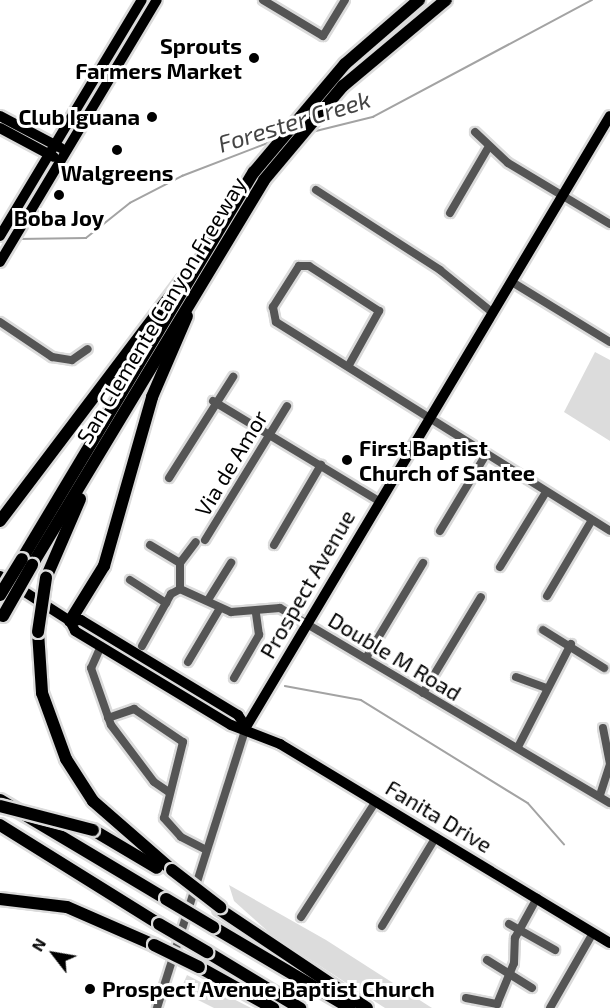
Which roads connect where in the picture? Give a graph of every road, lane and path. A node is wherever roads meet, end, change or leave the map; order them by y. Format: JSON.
{"nodes":[{"id":1,"x":142,"y":0,"type":"edge"},
{"id":2,"x":157,"y":0,"type":"edge"},
{"id":3,"x":263,"y":0,"type":"edge"},
{"id":4,"x":333,"y":0,"type":"edge"},
{"id":5,"x":419,"y":0,"type":"edge"},
{"id":6,"x":446,"y":0,"type":"edge"},
{"id":7,"x":344,"y":3,"type":"edge"},
{"id":8,"x":0,"y":116,"type":"edge"},
{"id":9,"x":610,"y":116,"type":"edge"},
{"id":10,"x":0,"y":128,"type":"edge"},
{"id":11,"x":476,"y":132,"type":"dead end"},
{"id":12,"x":55,"y":145,"type":"junction"},
{"id":13,"x":488,"y":148,"type":"junction"},
{"id":14,"x":49,"y":155,"type":"junction"},
{"id":15,"x":64,"y":155,"type":"junction"},
{"id":16,"x":316,"y":190,"type":"dead end"},
{"id":17,"x":563,"y":196,"type":"junction"},
{"id":18,"x":450,"y":213,"type":"dead end"},
{"id":19,"x":610,"y":224,"type":"edge"},
{"id":20,"x":0,"y":236,"type":"edge"},
{"id":21,"x":0,"y":262,"type":"edge"},
{"id":22,"x":209,"y":266,"type":"junction"},
{"id":23,"x":194,"y":268,"type":"junction"},
{"id":24,"x":512,"y":282,"type":"junction"},
{"id":25,"x":493,"y":313,"type":"junction"},
{"id":26,"x":0,"y":322,"type":"edge"},
{"id":27,"x":610,"y":342,"type":"edge"},
{"id":28,"x":88,"y":349,"type":"dead end"},
{"id":29,"x":156,"y":357,"type":"junction"},
{"id":30,"x":349,"y":365,"type":"junction"},
{"id":31,"x":233,"y":377,"type":"dead end"},
{"id":32,"x":213,"y":401,"type":"junction"},
{"id":33,"x":287,"y":406,"type":"dead end"},
{"id":34,"x":427,"y":420,"type":"junction"},
{"id":35,"x":268,"y":434,"type":"junction"},
{"id":36,"x":485,"y":456,"type":"junction"},
{"id":37,"x":321,"y":465,"type":"junction"},
{"id":38,"x":169,"y":477,"type":"dead end"},
{"id":39,"x":546,"y":492,"type":"junction"},
{"id":40,"x":378,"y":500,"type":"junction"},
{"id":41,"x":592,"y":520,"type":"junction"},
{"id":42,"x":0,"y":521,"type":"edge"},
{"id":43,"x":440,"y":531,"type":"dead end"},
{"id":44,"x":610,"y":531,"type":"edge"},
{"id":45,"x":205,"y":540,"type":"dead end"},
{"id":46,"x":196,"y":542,"type":"dead end"},
{"id":47,"x":150,"y":545,"type":"dead end"},
{"id":48,"x":274,"y":545,"type":"dead end"},
{"id":49,"x":27,"y":562,"type":"junction"},
{"id":50,"x":231,"y":562,"type":"dead end"},
{"id":51,"x":180,"y":563,"type":"junction"},
{"id":52,"x":423,"y":564,"type":"dead end"},
{"id":53,"x":500,"y":567,"type":"dead end"},
{"id":54,"x":0,"y":576,"type":"edge"},
{"id":55,"x":130,"y":580,"type":"dead end"},
{"id":56,"x":180,"y":589,"type":"junction"},
{"id":57,"x":0,"y":595,"type":"edge"},
{"id":58,"x":548,"y":596,"type":"dead end"},
{"id":59,"x":481,"y":597,"type":"dead end"},
{"id":60,"x":208,"y":600,"type":"junction"},
{"id":61,"x":166,"y":603,"type":"junction"},
{"id":62,"x":220,"y":608,"type":"junction"},
{"id":63,"x":256,"y":613,"type":"junction"},
{"id":64,"x":2,"y":618,"type":"edge"},
{"id":65,"x":70,"y":621,"type":"junction"},
{"id":66,"x":307,"y":624,"type":"junction"},
{"id":67,"x":543,"y":630,"type":"dead end"},
{"id":68,"x":571,"y":644,"type":"junction"},
{"id":69,"x":101,"y":646,"type":"junction"},
{"id":70,"x":142,"y":646,"type":"dead end"},
{"id":71,"x":366,"y":658,"type":"junction"},
{"id":72,"x":188,"y":662,"type":"dead end"},
{"id":73,"x":604,"y":668,"type":"dead end"},
{"id":74,"x":516,"y":677,"type":"dead end"},
{"id":75,"x":234,"y":678,"type":"dead end"},
{"id":76,"x":547,"y":688,"type":"junction"},
{"id":77,"x":423,"y":693,"type":"junction"},
{"id":78,"x":108,"y":718,"type":"junction"},
{"id":79,"x":246,"y":727,"type":"junction"},
{"id":80,"x":603,"y":728,"type":"dead end"},
{"id":81,"x":518,"y":747,"type":"junction"},
{"id":82,"x":610,"y":764,"type":"edge"},
{"id":83,"x":169,"y":792,"type":"junction"},
{"id":84,"x":600,"y":795,"type":"junction"},
{"id":85,"x":0,"y":800,"type":"edge"},
{"id":86,"x":376,"y":801,"type":"junction"},
{"id":87,"x":610,"y":803,"type":"edge"},
{"id":88,"x":0,"y":806,"type":"edge"},
{"id":89,"x":0,"y":825,"type":"edge"},
{"id":90,"x":435,"y":837,"type":"junction"},
{"id":91,"x":206,"y":850,"type":"junction"},
{"id":92,"x":537,"y":898,"type":"junction"},
{"id":93,"x":0,"y":899,"type":"edge"},
{"id":94,"x":219,"y":908,"type":"junction"},
{"id":95,"x":301,"y":917,"type":"dead end"},
{"id":96,"x":509,"y":924,"type":"dead end"},
{"id":97,"x":382,"y":926,"type":"dead end"},
{"id":98,"x":520,"y":930,"type":"junction"},
{"id":99,"x":593,"y":933,"type":"junction"},
{"id":100,"x":610,"y":944,"type":"edge"},
{"id":101,"x":555,"y":950,"type":"dead end"},
{"id":102,"x":487,"y":960,"type":"dead end"},
{"id":103,"x":509,"y":973,"type":"junction"},
{"id":104,"x":532,"y":988,"type":"dead end"},
{"id":105,"x":466,"y":998,"type":"dead end"},
{"id":106,"x":157,"y":1008,"type":"edge"},
{"id":107,"x":273,"y":1008,"type":"edge"},
{"id":108,"x":300,"y":1008,"type":"edge"},
{"id":109,"x":350,"y":1008,"type":"edge"},
{"id":110,"x":367,"y":1008,"type":"edge"},
{"id":111,"x":549,"y":1008,"type":"edge"}],
"edges":[{"from":1,"to":12,"type":"main road"},
{"from":2,"to":15,"type":"main road"},
{"from":3,"to":7,"type":"street"},
{"from":4,"to":7,"type":"street"},
{"from":5,"to":23,"type":"highway","name":"San Clemente Canyon Freeway"},
{"from":6,"to":22,"type":"highway","name":"San Clemente Canyon Freeway"},
{"from":8,"to":12,"type":"main road"},
{"from":9,"to":17,"type":"main road","name":"Prospect Avenue"},
{"from":10,"to":14,"type":"main road"},
{"from":11,"to":13,"type":"street"},
{"from":12,"to":14,"type":"main road"},
{"from":12,"to":15,"type":"main road"},
{"from":13,"to":17,"type":"street"},
{"from":13,"to":18,"type":"street"},
{"from":14,"to":15,"type":"main road"},
{"from":14,"to":20,"type":"main road"},
{"from":15,"to":21,"type":"main road"},
{"from":16,"to":25,"type":"street"},
{"from":17,"to":19,"type":"street"},
{"from":17,"to":24,"type":"main road","name":"Prospect Avenue"},
{"from":22,"to":29,"type":"highway","name":"San Clemente Canyon Freeway"},
{"from":22,"to":65,"type":"highway"},
{"from":23,"to":42,"type":"highway"},
{"from":23,"to":49,"type":"highway","name":"San Clemente Canyon Freeway"},
{"from":24,"to":25,"type":"main road","name":"Prospect Avenue"},
{"from":24,"to":27,"type":"street"},
{"from":25,"to":34,"type":"main road","name":"Prospect Avenue"},
{"from":26,"to":28,"type":"street"},
{"from":29,"to":49,"type":"highway","name":"San Clemente Canyon Freeway"},
{"from":29,"to":94,"type":"highway","bridge":true},
{"from":30,"to":30,"type":"street"},
{"from":30,"to":34,"type":"street"},
{"from":31,"to":32,"type":"street"},
{"from":32,"to":35,"type":"street"},
{"from":32,"to":38,"type":"street"},
{"from":33,"to":35,"type":"street","name":"Via de Amor"},
{"from":34,"to":36,"type":"street"},
{"from":34,"to":40,"type":"main road","name":"Prospect Avenue"},
{"from":35,"to":37,"type":"street"},
{"from":35,"to":45,"type":"street","name":"Via de Amor"},
{"from":36,"to":39,"type":"street"},
{"from":36,"to":43,"type":"street"},
{"from":37,"to":40,"type":"street"},
{"from":37,"to":48,"type":"street"},
{"from":39,"to":41,"type":"street"},
{"from":39,"to":53,"type":"street"},
{"from":40,"to":66,"type":"main road","name":"Prospect Avenue"},
{"from":41,"to":44,"type":"street"},
{"from":41,"to":58,"type":"street"},
{"from":46,"to":51,"type":"street"},
{"from":47,"to":51,"type":"street"},
{"from":49,"to":57,"type":"highway","name":"San Clemente Canyon Freeway","bridge":true},
{"from":49,"to":64,"type":"highway","name":"San Clemente Canyon Freeway","bridge":true},
{"from":50,"to":60,"type":"street"},
{"from":51,"to":56,"type":"street"},
{"from":52,"to":71,"type":"street"},
{"from":54,"to":65,"type":"main road","name":"Fanita Drive"},
{"from":55,"to":61,"type":"street"},
{"from":56,"to":60,"type":"street"},
{"from":56,"to":61,"type":"street"},
{"from":59,"to":77,"type":"street"},
{"from":60,"to":62,"type":"street"},
{"from":61,"to":70,"type":"street"},
{"from":62,"to":63,"type":"street","name":"Double M Road"},
{"from":62,"to":72,"type":"street"},
{"from":63,"to":66,"type":"street","name":"Double M Road"},
{"from":63,"to":75,"type":"street"},
{"from":65,"to":69,"type":"main road","name":"Fanita Drive"},
{"from":65,"to":79,"type":"main road","name":"Fanita Drive"},
{"from":66,"to":71,"type":"street","name":"Double M Road"},
{"from":66,"to":79,"type":"main road","name":"Prospect Avenue"},
{"from":67,"to":68,"type":"street"},
{"from":68,"to":73,"type":"street"},
{"from":68,"to":76,"type":"street"},
{"from":69,"to":78,"type":"street"},
{"from":69,"to":79,"type":"main road","name":"Fanita Drive"},
{"from":71,"to":77,"type":"street","name":"Double M Road"},
{"from":74,"to":76,"type":"street"},
{"from":76,"to":81,"type":"street"},
{"from":77,"to":81,"type":"street","name":"Double M Road"},
{"from":78,"to":83,"type":"street"},
{"from":78,"to":83,"type":"street"},
{"from":79,"to":86,"type":"main road","name":"Fanita Drive"},
{"from":79,"to":91,"type":"street","name":"Prospect Avenue"},
{"from":80,"to":82,"type":"street"},
{"from":81,"to":84,"type":"street","name":"Double M Road"},
{"from":82,"to":84,"type":"street"},
{"from":83,"to":91,"type":"street"},
{"from":84,"to":87,"type":"street","name":"Double M Road"},
{"from":85,"to":109,"type":"highway","bridge":true},
{"from":86,"to":90,"type":"main road","name":"Fanita Drive"},
{"from":86,"to":95,"type":"street"},
{"from":88,"to":94,"type":"highway","bridge":true},
{"from":89,"to":108,"type":"highway","bridge":true},
{"from":90,"to":92,"type":"main road","name":"Fanita Drive"},
{"from":90,"to":97,"type":"street"},
{"from":91,"to":106,"type":"street","name":"Prospect Avenue"},
{"from":92,"to":98,"type":"street"},
{"from":92,"to":99,"type":"main road","name":"Fanita Drive"},
{"from":93,"to":107,"type":"highway","bridge":true},
{"from":94,"to":110,"type":"highway"},
{"from":96,"to":98,"type":"street"},
{"from":98,"to":101,"type":"street"},
{"from":98,"to":103,"type":"street"},
{"from":99,"to":100,"type":"main road","name":"Fanita Drive"},
{"from":99,"to":111,"type":"street"},
{"from":102,"to":103,"type":"street"},
{"from":103,"to":104,"type":"street"},
{"from":103,"to":105,"type":"street"}]}
